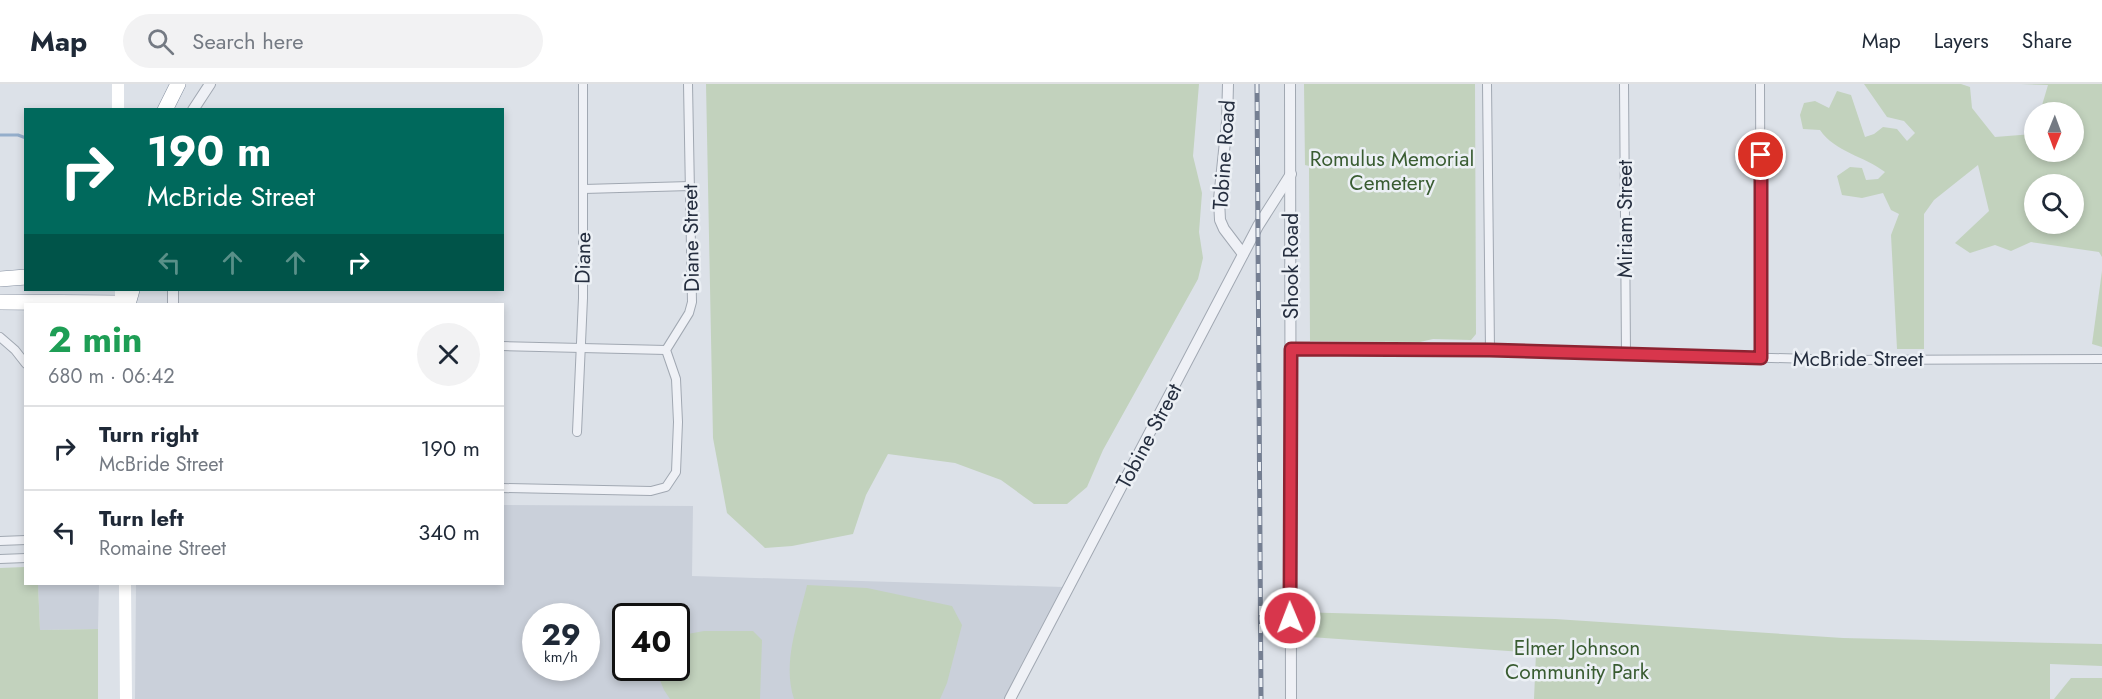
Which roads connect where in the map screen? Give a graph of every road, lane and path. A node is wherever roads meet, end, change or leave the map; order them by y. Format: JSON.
{"nodes":[{"id":1,"x":118,"y":84,"type":"edge"},
{"id":2,"x":178,"y":84,"type":"edge"},
{"id":3,"x":210,"y":84,"type":"edge"},
{"id":4,"x":583,"y":84,"type":"edge"},
{"id":5,"x":688,"y":84,"type":"edge"},
{"id":6,"x":1228,"y":84,"type":"edge"},
{"id":7,"x":1290,"y":84,"type":"edge"},
{"id":8,"x":1487,"y":84,"type":"edge"},
{"id":9,"x":1624,"y":84,"type":"edge"},
{"id":10,"x":1760,"y":84,"type":"edge"},
{"id":11,"x":118,"y":108,"type":"edge"},
{"id":12,"x":166,"y":108,"type":"edge"},
{"id":13,"x":194,"y":108,"type":"edge"},
{"id":14,"x":1291,"y":174,"type":"junction"},
{"id":15,"x":690,"y":186,"type":"junction"},
{"id":16,"x":584,"y":189,"type":"junction"},
{"id":17,"x":1244,"y":254,"type":"junction"},
{"id":18,"x":24,"y":277,"type":"edge"},
{"id":19,"x":0,"y":279,"type":"edge"},
{"id":20,"x":123,"y":300,"type":"edge"},
{"id":21,"x":0,"y":302,"type":"edge"},
{"id":22,"x":0,"y":337,"type":"edge"},
{"id":23,"x":504,"y":346,"type":"edge"},
{"id":24,"x":580,"y":349,"type":"junction"},
{"id":25,"x":1291,"y":349,"type":"junction"},
{"id":26,"x":666,"y":350,"type":"junction"},
{"id":27,"x":1490,"y":350,"type":"junction"},
{"id":28,"x":1626,"y":354,"type":"junction"},
{"id":29,"x":1761,"y":358,"type":"junction"},
{"id":30,"x":2102,"y":359,"type":"edge"},
{"id":31,"x":24,"y":361,"type":"edge"},
{"id":32,"x":577,"y":432,"type":"dead end"},
{"id":33,"x":504,"y":488,"type":"edge"},
{"id":34,"x":24,"y":540,"type":"edge"},
{"id":35,"x":0,"y":541,"type":"edge"},
{"id":36,"x":24,"y":558,"type":"edge"},
{"id":37,"x":0,"y":559,"type":"edge"},
{"id":38,"x":125,"y":585,"type":"edge"},
{"id":39,"x":126,"y":699,"type":"edge"},
{"id":40,"x":1010,"y":699,"type":"edge"},
{"id":41,"x":1291,"y":699,"type":"edge"}],
"edges":[{"from":1,"to":11,"type":"main road"},
{"from":2,"to":12,"type":"highway"},
{"from":3,"to":13,"type":"street"},
{"from":4,"to":16,"type":"street","name":"Diane"},
{"from":5,"to":15,"type":"street","name":"Diane Street"},
{"from":6,"to":17,"type":"street","name":"Tobine Road"},
{"from":7,"to":14,"type":"street","name":"Shook Road"},
{"from":8,"to":27,"type":"street"},
{"from":9,"to":28,"type":"street","name":"Miriam Street"},
{"from":10,"to":29,"type":"street"},
{"from":14,"to":17,"type":"street","name":"Tobine Street"},
{"from":14,"to":25,"type":"street","name":"Shook Road"},
{"from":15,"to":16,"type":"street"},
{"from":15,"to":26,"type":"street","name":"Diane Street"},
{"from":16,"to":24,"type":"street","name":"Diane"},
{"from":17,"to":40,"type":"street","name":"Tobine Street"},
{"from":18,"to":19,"type":"highway"},
{"from":20,"to":21,"type":"highway"},
{"from":22,"to":31,"type":"street"},
{"from":23,"to":24,"type":"street"},
{"from":24,"to":26,"type":"street"},
{"from":24,"to":32,"type":"street","name":"Diane"},
{"from":25,"to":27,"type":"street","name":"McBride Street"},
{"from":25,"to":41,"type":"street","name":"Shook Road"},
{"from":26,"to":33,"type":"street"},
{"from":27,"to":28,"type":"street","name":"McBride Street"},
{"from":28,"to":29,"type":"street","name":"McBride Street"},
{"from":29,"to":30,"type":"street","name":"McBride Street"},
{"from":34,"to":35,"type":"street"},
{"from":36,"to":37,"type":"street"},
{"from":38,"to":39,"type":"main road"}]}
